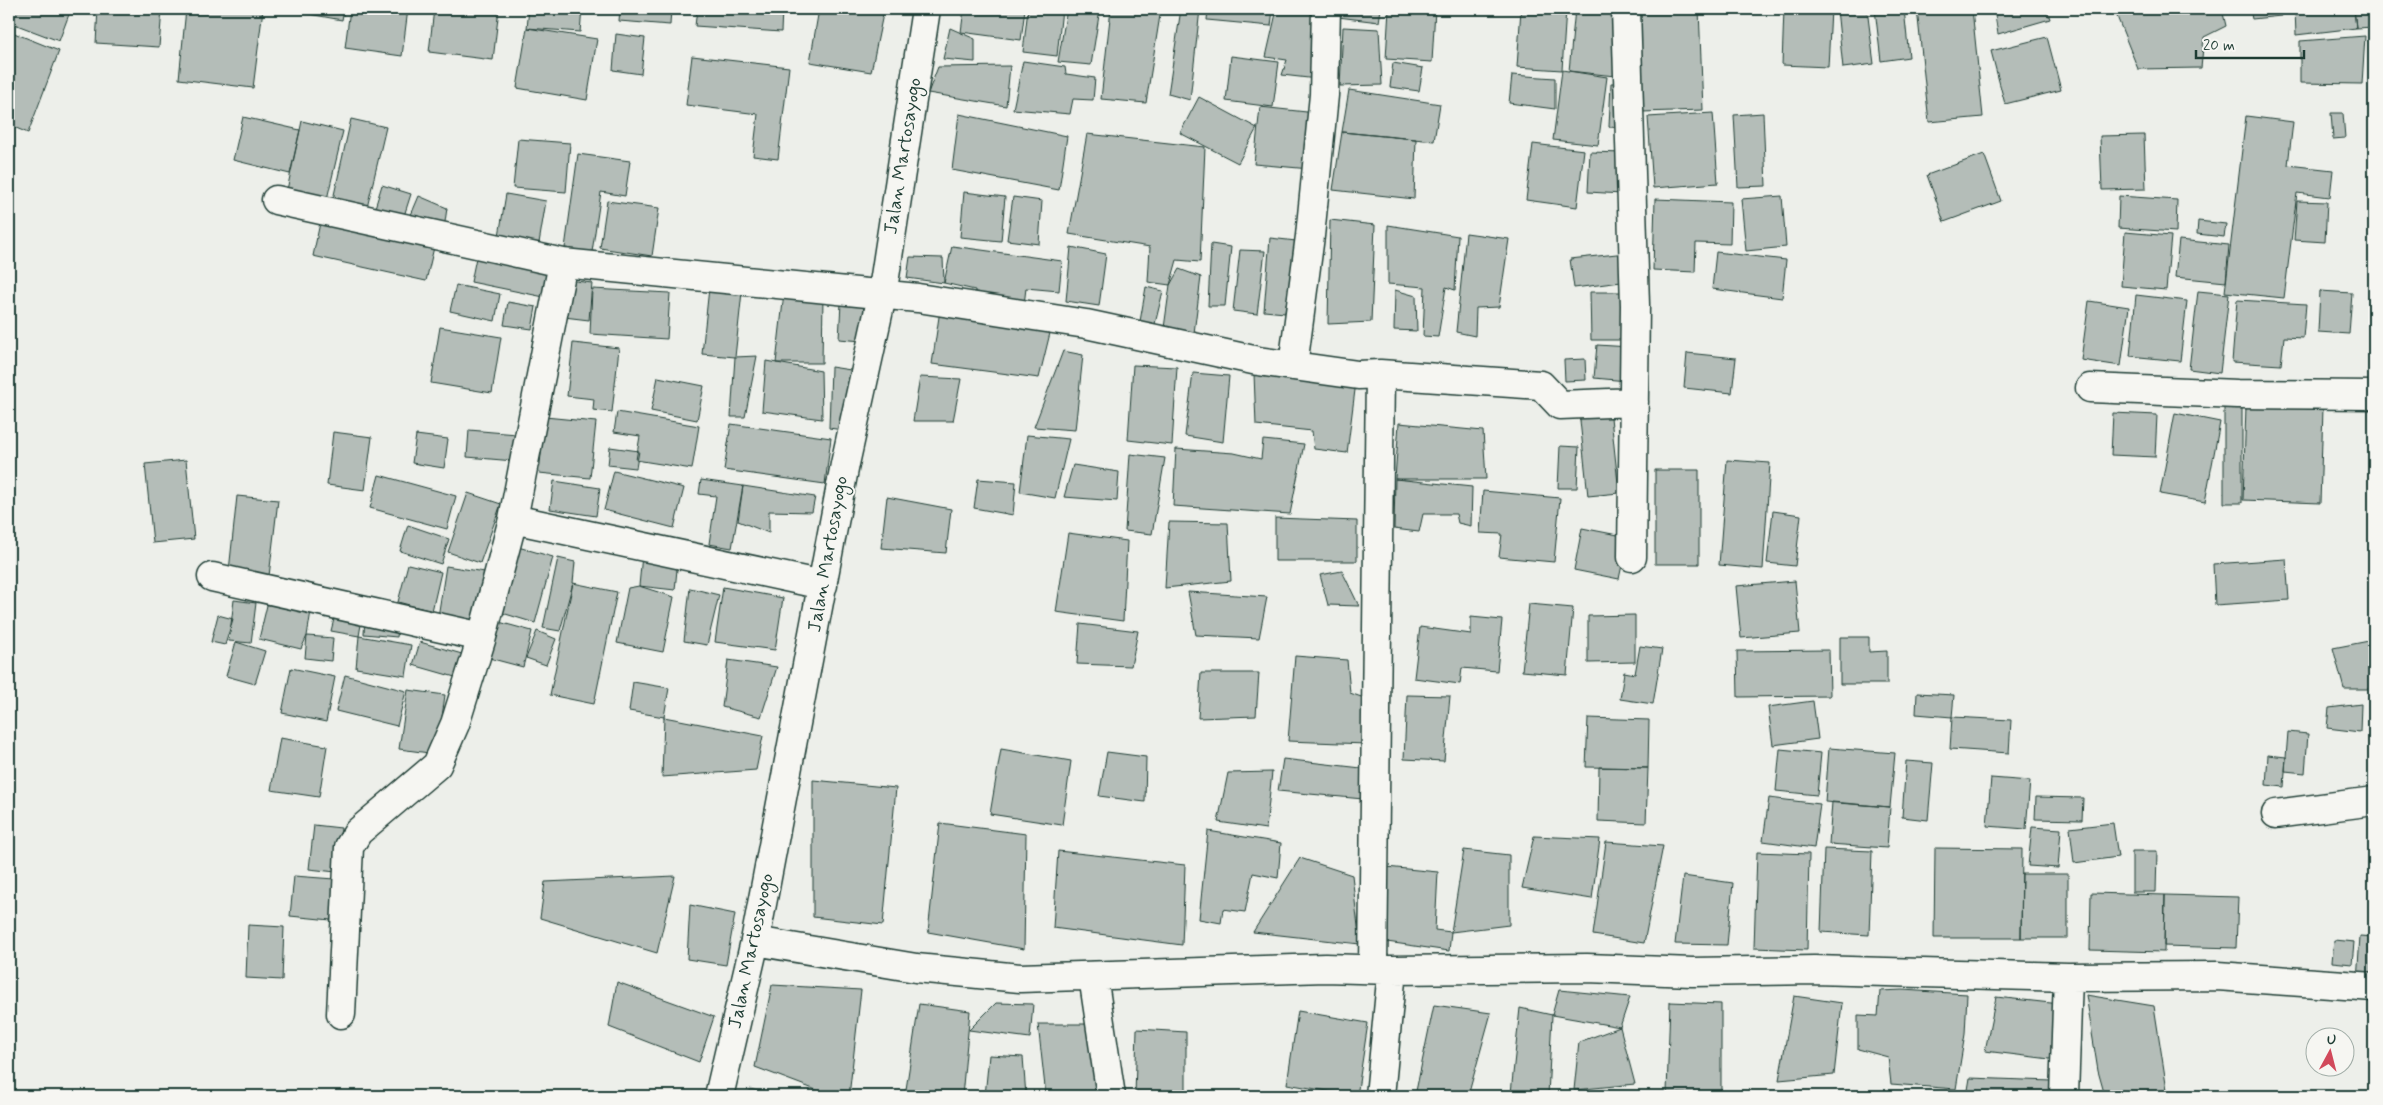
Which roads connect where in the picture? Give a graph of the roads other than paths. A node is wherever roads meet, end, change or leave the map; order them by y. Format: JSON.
{"nodes":[{"id":1,"x":926,"y":9,"type":"edge"},
{"id":2,"x":1326,"y":9,"type":"edge"},
{"id":3,"x":1626,"y":9,"type":"edge"},
{"id":4,"x":276,"y":200,"type":"dead end"},
{"id":5,"x":563,"y":263,"type":"junction"},
{"id":6,"x":882,"y":296,"type":"junction"},
{"id":7,"x":1293,"y":366,"type":"junction"},
{"id":8,"x":1380,"y":374,"type":"junction"},
{"id":9,"x":2090,"y":388,"type":"dead end"},
{"id":10,"x":2374,"y":395,"type":"edge"},
{"id":11,"x":1634,"y":402,"type":"junction"},
{"id":12,"x":513,"y":519,"type":"junction"},
{"id":13,"x":1632,"y":557,"type":"dead end"},
{"id":14,"x":212,"y":577,"type":"dead end"},
{"id":15,"x":823,"y":585,"type":"junction"},
{"id":16,"x":482,"y":637,"type":"junction"},
{"id":17,"x":2374,"y":802,"type":"edge"},
{"id":18,"x":2276,"y":814,"type":"dead end"},
{"id":19,"x":755,"y":941,"type":"junction"},
{"id":20,"x":1382,"y":970,"type":"junction"},
{"id":21,"x":1093,"y":976,"type":"junction"},
{"id":22,"x":2068,"y":977,"type":"junction"},
{"id":23,"x":2374,"y":986,"type":"edge"},
{"id":24,"x":341,"y":1014,"type":"dead end"},
{"id":25,"x":719,"y":1096,"type":"edge"},
{"id":26,"x":1111,"y":1096,"type":"edge"},
{"id":27,"x":1380,"y":1096,"type":"edge"},
{"id":28,"x":2064,"y":1096,"type":"edge"}],
"edges":[{"from":1,"to":6,"type":"street","name":"Jalan Martosayogo"},
{"from":2,"to":7,"type":"street"},
{"from":3,"to":11,"type":"street"},
{"from":4,"to":5,"type":"street"},
{"from":5,"to":6,"type":"street"},
{"from":5,"to":12,"type":"street"},
{"from":6,"to":7,"type":"street"},
{"from":6,"to":15,"type":"street","name":"Jalan Martosayogo"},
{"from":7,"to":8,"type":"street"},
{"from":8,"to":11,"type":"street"},
{"from":8,"to":20,"type":"street"},
{"from":9,"to":10,"type":"street"},
{"from":11,"to":13,"type":"street"},
{"from":12,"to":15,"type":"street"},
{"from":12,"to":16,"type":"street"},
{"from":14,"to":16,"type":"street"},
{"from":15,"to":19,"type":"street","name":"Jalan Martosayogo"},
{"from":16,"to":24,"type":"street"},
{"from":17,"to":18,"type":"street"},
{"from":19,"to":21,"type":"street"},
{"from":19,"to":25,"type":"street","name":"Jalan Martosayogo"},
{"from":20,"to":21,"type":"street"},
{"from":20,"to":22,"type":"street"},
{"from":20,"to":27,"type":"street"},
{"from":21,"to":26,"type":"street"},
{"from":22,"to":23,"type":"street"},
{"from":22,"to":28,"type":"street"}]}
